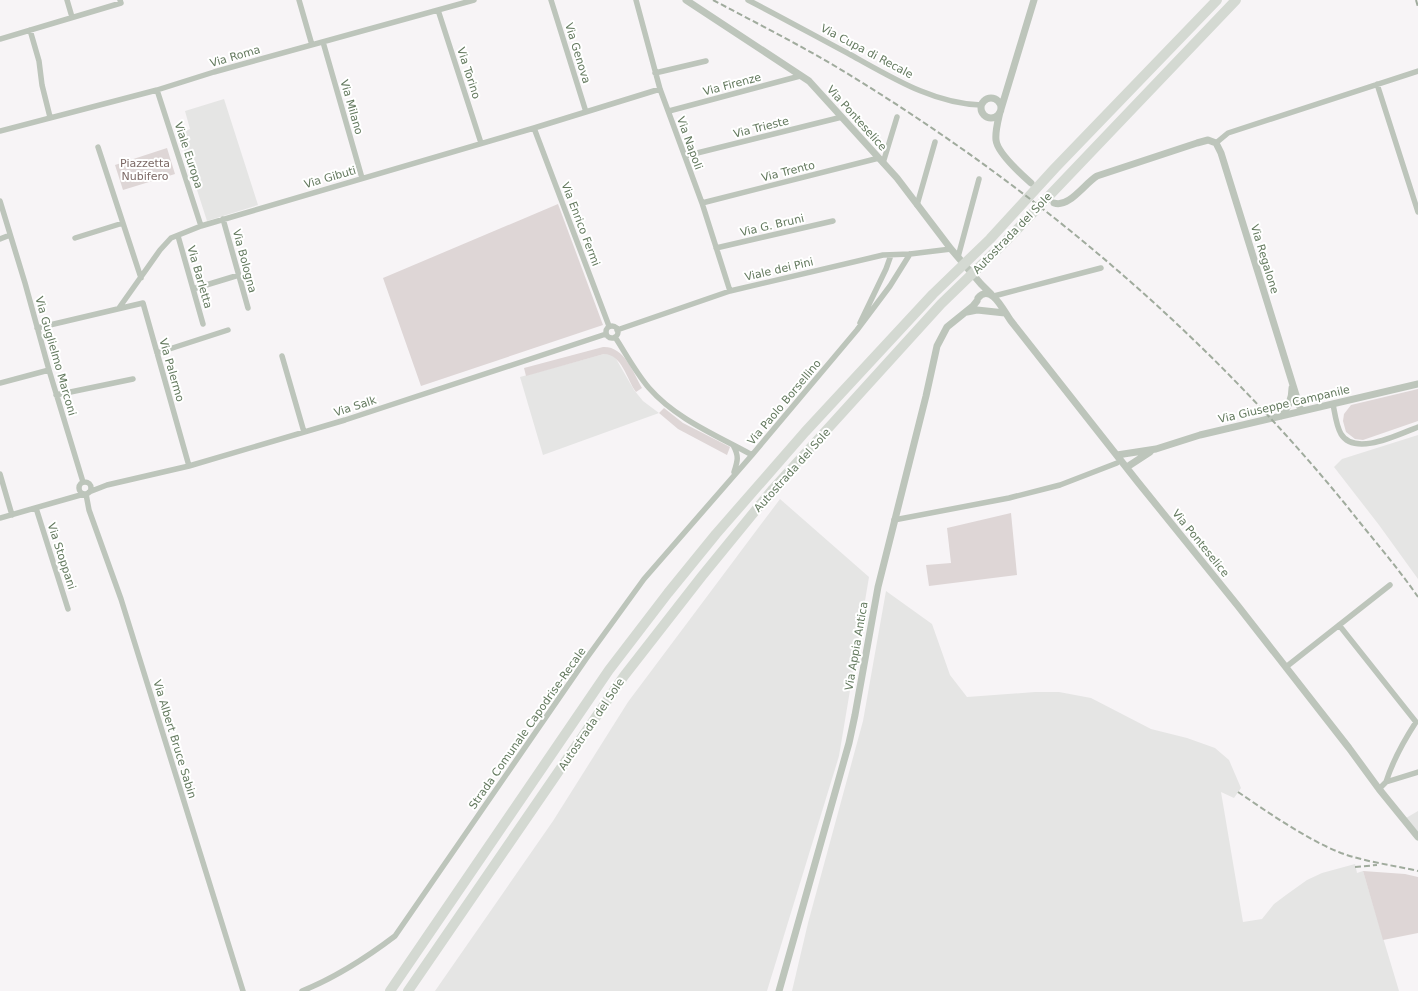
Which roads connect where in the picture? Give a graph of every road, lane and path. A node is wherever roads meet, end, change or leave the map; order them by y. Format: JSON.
{"nodes":[{"id":1,"x":67,"y":0,"type":"edge"},
{"id":2,"x":120,"y":0,"type":"edge"},
{"id":3,"x":300,"y":0,"type":"edge"},
{"id":4,"x":474,"y":0,"type":"edge"},
{"id":5,"x":551,"y":0,"type":"edge"},
{"id":6,"x":636,"y":0,"type":"edge"},
{"id":7,"x":686,"y":0,"type":"edge"},
{"id":8,"x":748,"y":0,"type":"edge"},
{"id":9,"x":1034,"y":0,"type":"edge"},
{"id":10,"x":1217,"y":0,"type":"edge"},
{"id":11,"x":1236,"y":0,"type":"edge"},
{"id":12,"x":438,"y":10,"type":"junction"},
{"id":13,"x":72,"y":18,"type":"junction"},
{"id":14,"x":30,"y":30,"type":"junction"},
{"id":15,"x":0,"y":39,"type":"edge"},
{"id":16,"x":323,"y":42,"type":"junction"},
{"id":17,"x":312,"y":45,"type":"junction"},
{"id":18,"x":706,"y":61,"type":"dead end"},
{"id":19,"x":1418,"y":71,"type":"edge"},
{"id":20,"x":656,"y":73,"type":"junction"},
{"id":21,"x":800,"y":76,"type":"junction"},
{"id":22,"x":1376,"y":84,"type":"junction"},
{"id":23,"x":660,"y":89,"type":"junction"},
{"id":24,"x":157,"y":90,"type":"junction"},
{"id":25,"x":1005,"y":92,"type":"junction"},
{"id":26,"x":991,"y":98,"type":"junction"},
{"id":27,"x":981,"y":105,"type":"junction"},
{"id":28,"x":1000,"y":110,"type":"junction"},
{"id":29,"x":669,"y":111,"type":"junction"},
{"id":30,"x":586,"y":112,"type":"junction"},
{"id":31,"x":50,"y":117,"type":"junction"},
{"id":32,"x":842,"y":117,"type":"junction"},
{"id":33,"x":896,"y":117,"type":"dead end"},
{"id":34,"x":986,"y":117,"type":"junction"},
{"id":35,"x":534,"y":128,"type":"junction"},
{"id":36,"x":0,"y":131,"type":"edge"},
{"id":37,"x":997,"y":131,"type":"junction"},
{"id":38,"x":935,"y":142,"type":"dead end"},
{"id":39,"x":481,"y":143,"type":"junction"},
{"id":40,"x":1216,"y":143,"type":"junction"},
{"id":41,"x":98,"y":147,"type":"dead end"},
{"id":42,"x":685,"y":156,"type":"junction"},
{"id":43,"x":881,"y":161,"type":"junction"},
{"id":44,"x":362,"y":178,"type":"junction"},
{"id":45,"x":979,"y":179,"type":"dead end"},
{"id":46,"x":1031,"y":183,"type":"dead end"},
{"id":47,"x":0,"y":201,"type":"edge"},
{"id":48,"x":1054,"y":203,"type":"dead end"},
{"id":49,"x":702,"y":204,"type":"junction"},
{"id":50,"x":917,"y":205,"type":"junction"},
{"id":51,"x":1,"y":209,"type":"edge"},
{"id":52,"x":1418,"y":212,"type":"edge"},
{"id":53,"x":224,"y":219,"type":"junction"},
{"id":54,"x":833,"y":221,"type":"dead end"},
{"id":55,"x":123,"y":223,"type":"junction"},
{"id":56,"x":201,"y":226,"type":"junction"},
{"id":57,"x":10,"y":235,"type":"junction"},
{"id":58,"x":178,"y":236,"type":"junction"},
{"id":59,"x":74,"y":238,"type":"dead end"},
{"id":60,"x":0,"y":239,"type":"edge"},
{"id":61,"x":716,"y":248,"type":"junction"},
{"id":62,"x":951,"y":249,"type":"junction"},
{"id":63,"x":910,"y":254,"type":"junction"},
{"id":64,"x":891,"y":255,"type":"junction"},
{"id":65,"x":958,"y":257,"type":"junction"},
{"id":66,"x":1101,"y":268,"type":"dead end"},
{"id":67,"x":239,"y":275,"type":"junction"},
{"id":68,"x":141,"y":278,"type":"junction"},
{"id":69,"x":979,"y":282,"type":"junction"},
{"id":70,"x":193,"y":289,"type":"junction"},
{"id":71,"x":730,"y":291,"type":"junction"},
{"id":72,"x":994,"y":296,"type":"junction"},
{"id":73,"x":978,"y":299,"type":"junction"},
{"id":74,"x":119,"y":308,"type":"junction"},
{"id":75,"x":248,"y":308,"type":"dead end"},
{"id":76,"x":986,"y":311,"type":"junction"},
{"id":77,"x":965,"y":313,"type":"junction"},
{"id":78,"x":1005,"y":313,"type":"junction"},
{"id":79,"x":203,"y":324,"type":"dead end"},
{"id":80,"x":609,"y":326,"type":"junction"},
{"id":81,"x":37,"y":328,"type":"junction"},
{"id":82,"x":228,"y":330,"type":"dead end"},
{"id":83,"x":617,"y":330,"type":"junction"},
{"id":84,"x":857,"y":330,"type":"junction"},
{"id":85,"x":606,"y":334,"type":"junction"},
{"id":86,"x":615,"y":337,"type":"junction"},
{"id":87,"x":157,"y":353,"type":"junction"},
{"id":88,"x":282,"y":356,"type":"dead end"},
{"id":89,"x":49,"y":370,"type":"junction"},
{"id":90,"x":134,"y":379,"type":"dead end"},
{"id":91,"x":1292,"y":382,"type":"junction"},
{"id":92,"x":0,"y":383,"type":"edge"},
{"id":93,"x":1418,"y":384,"type":"edge"},
{"id":94,"x":56,"y":395,"type":"junction"},
{"id":95,"x":1333,"y":404,"type":"junction"},
{"id":96,"x":1301,"y":411,"type":"junction"},
{"id":97,"x":1281,"y":416,"type":"junction"},
{"id":98,"x":1416,"y":428,"type":"edge"},
{"id":99,"x":304,"y":432,"type":"junction"},
{"id":100,"x":733,"y":444,"type":"junction"},
{"id":101,"x":1156,"y":449,"type":"junction"},
{"id":102,"x":752,"y":455,"type":"junction"},
{"id":103,"x":1117,"y":455,"type":"junction"},
{"id":104,"x":1117,"y":463,"type":"dead end"},
{"id":105,"x":189,"y":466,"type":"junction"},
{"id":106,"x":1127,"y":467,"type":"junction"},
{"id":107,"x":0,"y":474,"type":"edge"},
{"id":108,"x":732,"y":476,"type":"junction"},
{"id":109,"x":83,"y":483,"type":"junction"},
{"id":110,"x":106,"y":485,"type":"junction"},
{"id":111,"x":86,"y":493,"type":"junction"},
{"id":112,"x":68,"y":498,"type":"junction"},
{"id":113,"x":36,"y":508,"type":"junction"},
{"id":114,"x":12,"y":515,"type":"junction"},
{"id":115,"x":0,"y":518,"type":"edge"},
{"id":116,"x":894,"y":520,"type":"junction"},
{"id":117,"x":1390,"y":585,"type":"dead end"},
{"id":118,"x":68,"y":609,"type":"dead end"},
{"id":119,"x":1339,"y":625,"type":"junction"},
{"id":120,"x":1286,"y":667,"type":"junction"},
{"id":121,"x":1418,"y":772,"type":"edge"},
{"id":122,"x":1386,"y":782,"type":"junction"},
{"id":123,"x":1379,"y":789,"type":"junction"},
{"id":124,"x":1418,"y":837,"type":"edge"},
{"id":125,"x":243,"y":991,"type":"edge"},
{"id":126,"x":302,"y":991,"type":"edge"},
{"id":127,"x":390,"y":991,"type":"edge"},
{"id":128,"x":408,"y":991,"type":"edge"},
{"id":129,"x":779,"y":991,"type":"edge"}],
"edges":[{"from":1,"to":13,"type":"street"},
{"from":2,"to":13,"type":"street"},
{"from":3,"to":17,"type":"street"},
{"from":4,"to":12,"type":"street","name":"Via Roma"},
{"from":5,"to":30,"type":"street","name":"Via Genova"},
{"from":6,"to":20,"type":"street","name":"Via Napoli"},
{"from":7,"to":21,"type":"street","name":"Via Ponteselice"},
{"from":8,"to":27,"type":"street","name":"Via Cupa di Recale"},
{"from":9,"to":25,"type":"street"},
{"from":10,"to":127,"type":"highway","name":"Autostrada del Sole"},
{"from":11,"to":128,"type":"highway","name":"Autostrada del Sole"},
{"from":12,"to":16,"type":"street","name":"Via Roma"},
{"from":12,"to":39,"type":"street","name":"Via Torino"},
{"from":13,"to":14,"type":"street"},
{"from":14,"to":15,"type":"street"},
{"from":14,"to":31,"type":"street"},
{"from":16,"to":17,"type":"street","name":"Via Roma"},
{"from":16,"to":44,"type":"street","name":"Via Milano"},
{"from":17,"to":24,"type":"street","name":"Via Roma"},
{"from":18,"to":20,"type":"street"},
{"from":19,"to":22,"type":"street"},
{"from":20,"to":23,"type":"street","name":"Via Napoli"},
{"from":21,"to":29,"type":"street","name":"Via Firenze"},
{"from":21,"to":32,"type":"street","name":"Via Ponteselice"},
{"from":22,"to":40,"type":"street"},
{"from":22,"to":52,"type":"street"},
{"from":23,"to":29,"type":"street","name":"Via Napoli"},
{"from":23,"to":30,"type":"street","name":"Via Gibuti"},
{"from":24,"to":31,"type":"street","name":"Via Roma"},
{"from":24,"to":56,"type":"street","name":"Viale Europa"},
{"from":25,"to":26,"type":"street"},
{"from":25,"to":28,"type":"street"},
{"from":26,"to":27,"type":"street"},
{"from":26,"to":28,"type":"street"},
{"from":27,"to":34,"type":"street"},
{"from":28,"to":34,"type":"street"},
{"from":28,"to":37,"type":"street"},
{"from":29,"to":42,"type":"street","name":"Via Napoli"},
{"from":30,"to":35,"type":"street","name":"Via Gibuti"},
{"from":31,"to":36,"type":"street","name":"Via Roma"},
{"from":32,"to":42,"type":"street","name":"Via Trieste"},
{"from":32,"to":43,"type":"street","name":"Via Ponteselice"},
{"from":33,"to":43,"type":"street"},
{"from":34,"to":37,"type":"street"},
{"from":35,"to":39,"type":"street","name":"Via Gibuti"},
{"from":35,"to":80,"type":"street","name":"Via Enrico Fermi"},
{"from":37,"to":46,"type":"street"},
{"from":38,"to":50,"type":"street"},
{"from":39,"to":44,"type":"street","name":"Via Gibuti"},
{"from":40,"to":48,"type":"street"},
{"from":40,"to":91,"type":"street","name":"Via Regalone"},
{"from":41,"to":55,"type":"street"},
{"from":42,"to":49,"type":"street","name":"Via Napoli"},
{"from":43,"to":49,"type":"street","name":"Via Trento"},
{"from":43,"to":50,"type":"street","name":"Via Ponteselice"},
{"from":44,"to":53,"type":"street","name":"Via Gibuti"},
{"from":45,"to":65,"type":"street"},
{"from":47,"to":51,"type":"street","name":"Via Guglielmo Marconi"},
{"from":49,"to":61,"type":"street","name":"Via Napoli"},
{"from":50,"to":62,"type":"street","name":"Via Ponteselice"},
{"from":51,"to":57,"type":"street","name":"Via Guglielmo Marconi"},
{"from":53,"to":56,"type":"street","name":"Via Gibuti"},
{"from":53,"to":67,"type":"street","name":"Via Bologna"},
{"from":54,"to":61,"type":"street","name":"Via G. Bruni"},
{"from":55,"to":59,"type":"street"},
{"from":55,"to":68,"type":"street"},
{"from":56,"to":58,"type":"street","name":"Via Gibuti"},
{"from":57,"to":60,"type":"street"},
{"from":57,"to":81,"type":"street","name":"Via Guglielmo Marconi"},
{"from":58,"to":68,"type":"street","name":"Via Gibuti"},
{"from":58,"to":70,"type":"street","name":"Via Barletta"},
{"from":61,"to":71,"type":"street","name":"Via Napoli"},
{"from":62,"to":63,"type":"street","name":"Viale dei Pini"},
{"from":62,"to":65,"type":"street","name":"Via Ponteselice"},
{"from":63,"to":64,"type":"street","name":"Viale dei Pini"},
{"from":63,"to":84,"type":"street","name":"Via Paolo Borsellino"},
{"from":64,"to":71,"type":"street","name":"Viale dei Pini"},
{"from":64,"to":84,"type":"street","name":"Via Paolo Borsellino"},
{"from":65,"to":69,"type":"street","name":"Via Ponteselice"},
{"from":66,"to":72,"type":"street"},
{"from":67,"to":70,"type":"street"},
{"from":67,"to":75,"type":"street","name":"Via Bologna"},
{"from":68,"to":74,"type":"street","name":"Via Gibuti"},
{"from":69,"to":72,"type":"street","name":"Via Ponteselice"},
{"from":69,"to":73,"type":"street"},
{"from":70,"to":79,"type":"street","name":"Via Barletta"},
{"from":71,"to":83,"type":"street","name":"Viale dei Pini"},
{"from":72,"to":73,"type":"street"},
{"from":72,"to":76,"type":"street"},
{"from":72,"to":78,"type":"street","name":"Via Ponteselice"},
{"from":73,"to":76,"type":"street"},
{"from":73,"to":77,"type":"street","name":"Via Appia Antica"},
{"from":74,"to":81,"type":"street"},
{"from":74,"to":87,"type":"street","name":"Via Palermo"},
{"from":76,"to":77,"type":"street"},
{"from":76,"to":78,"type":"street"},
{"from":77,"to":116,"type":"street","name":"Via Appia Antica"},
{"from":78,"to":103,"type":"street","name":"Via Ponteselice"},
{"from":80,"to":83,"type":"street"},
{"from":80,"to":85,"type":"street"},
{"from":81,"to":89,"type":"street","name":"Via Guglielmo Marconi"},
{"from":82,"to":87,"type":"street"},
{"from":83,"to":86,"type":"street"},
{"from":84,"to":102,"type":"street","name":"Via Paolo Borsellino"},
{"from":85,"to":86,"type":"street"},
{"from":85,"to":99,"type":"street","name":"Via Salk"},
{"from":86,"to":100,"type":"street","name":"Via Paolo Borsellino"},
{"from":87,"to":105,"type":"street","name":"Via Palermo"},
{"from":88,"to":99,"type":"street"},
{"from":89,"to":92,"type":"street"},
{"from":89,"to":94,"type":"street","name":"Via Guglielmo Marconi"},
{"from":90,"to":94,"type":"street"},
{"from":91,"to":96,"type":"street","name":"Via Regalone"},
{"from":91,"to":97,"type":"street","name":"Via Regalone"},
{"from":93,"to":95,"type":"street","name":"Via Giuseppe Campanile"},
{"from":94,"to":109,"type":"street","name":"Via Guglielmo Marconi"},
{"from":95,"to":96,"type":"street","name":"Via Giuseppe Campanile"},
{"from":95,"to":98,"type":"street"},
{"from":96,"to":97,"type":"street","name":"Via Giuseppe Campanile"},
{"from":97,"to":101,"type":"street","name":"Via Giuseppe Campanile"},
{"from":99,"to":105,"type":"street","name":"Via Salk"},
{"from":100,"to":102,"type":"street","name":"Via Paolo Borsellino"},
{"from":100,"to":108,"type":"street"},
{"from":101,"to":103,"type":"street","name":"Via Giuseppe Campanile"},
{"from":101,"to":106,"type":"street","name":"Via Giuseppe Campanile"},
{"from":102,"to":108,"type":"street","name":"Strada Comunale Capodrise-Recale"},
{"from":103,"to":106,"type":"street","name":"Via Ponteselice"},
{"from":104,"to":116,"type":"street"},
{"from":105,"to":110,"type":"street","name":"Via Salk"},
{"from":106,"to":120,"type":"street","name":"Via Ponteselice"},
{"from":107,"to":114,"type":"street"},
{"from":108,"to":126,"type":"street","name":"Strada Comunale Capodrise-Recale"},
{"from":109,"to":110,"type":"street","name":"Via Salk"},
{"from":109,"to":111,"type":"street"},
{"from":109,"to":111,"type":"street"},
{"from":109,"to":112,"type":"street"},
{"from":110,"to":111,"type":"street","name":"Via Salk"},
{"from":111,"to":112,"type":"street","name":"Via Salk"},
{"from":111,"to":125,"type":"street","name":"Via Albert Bruce Sabin"},
{"from":112,"to":113,"type":"street","name":"Via Salk"},
{"from":113,"to":114,"type":"street","name":"Via Salk"},
{"from":113,"to":118,"type":"street","name":"Via Stoppani"},
{"from":114,"to":115,"type":"street","name":"Via Salk"},
{"from":116,"to":129,"type":"street","name":"Via Appia Antica"},
{"from":117,"to":119,"type":"street"},
{"from":119,"to":120,"type":"street"},
{"from":119,"to":122,"type":"street"},
{"from":120,"to":123,"type":"street","name":"Via Ponteselice"},
{"from":121,"to":122,"type":"street"},
{"from":122,"to":123,"type":"street"},
{"from":123,"to":124,"type":"street","name":"Via Ponteselice"}]}
